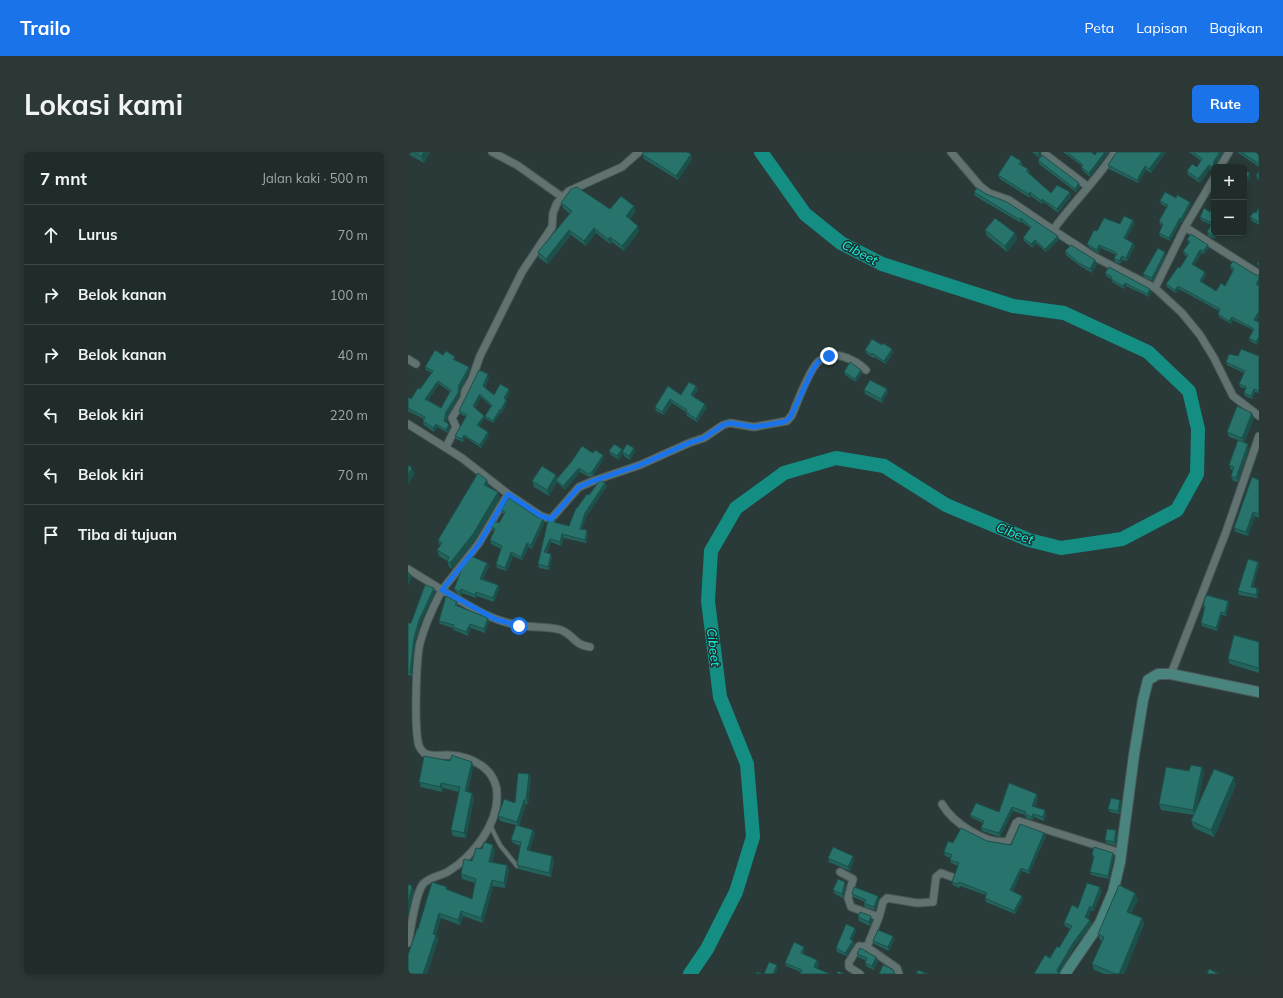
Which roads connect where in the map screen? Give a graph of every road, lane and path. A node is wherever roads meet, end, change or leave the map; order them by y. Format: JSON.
{"nodes":[{"id":1,"x":492,"y":152,"type":"edge"},
{"id":2,"x":639,"y":152,"type":"edge"},
{"id":3,"x":951,"y":152,"type":"edge"},
{"id":4,"x":1115,"y":152,"type":"edge"},
{"id":5,"x":1229,"y":152,"type":"edge"},
{"id":6,"x":1045,"y":154,"type":"dead end"},
{"id":7,"x":1222,"y":164,"type":"edge"},
{"id":8,"x":1211,"y":183,"type":"edge"},
{"id":9,"x":1087,"y":186,"type":"junction"},
{"id":10,"x":562,"y":197,"type":"junction"},
{"id":11,"x":1185,"y":227,"type":"junction"},
{"id":12,"x":1053,"y":230,"type":"junction"},
{"id":13,"x":1259,"y":274,"type":"edge"},
{"id":14,"x":1155,"y":288,"type":"junction"},
{"id":15,"x":408,"y":359,"type":"edge"},
{"id":16,"x":416,"y":364,"type":"dead end"},
{"id":17,"x":866,"y":370,"type":"dead end"},
{"id":18,"x":1259,"y":416,"type":"edge"},
{"id":19,"x":408,"y":424,"type":"edge"},
{"id":20,"x":1259,"y":436,"type":"edge"},
{"id":21,"x":446,"y":447,"type":"junction"},
{"id":22,"x":508,"y":494,"type":"junction"},
{"id":23,"x":408,"y":569,"type":"edge"},
{"id":24,"x":442,"y":590,"type":"junction"},
{"id":25,"x":590,"y":647,"type":"dead end"},
{"id":26,"x":1171,"y":674,"type":"junction"},
{"id":27,"x":1259,"y":692,"type":"edge"},
{"id":28,"x":942,"y":804,"type":"dead end"},
{"id":29,"x":490,"y":825,"type":"junction"},
{"id":30,"x":1121,"y":854,"type":"junction"},
{"id":31,"x":517,"y":866,"type":"edge"},
{"id":32,"x":840,"y":872,"type":"dead end"},
{"id":33,"x":952,"y":877,"type":"edge"},
{"id":34,"x":879,"y":916,"type":"junction"},
{"id":35,"x":408,"y":943,"type":"edge"},
{"id":36,"x":867,"y":947,"type":"junction"},
{"id":37,"x":1069,"y":973,"type":"edge"},
{"id":38,"x":860,"y":974,"type":"edge"},
{"id":39,"x":899,"y":974,"type":"edge"}],
"edges":[{"from":1,"to":10,"type":"street"},
{"from":2,"to":10,"type":"street"},
{"from":3,"to":12,"type":"street"},
{"from":4,"to":9,"type":"street"},
{"from":5,"to":7,"type":"street"},
{"from":6,"to":9,"type":"street"},
{"from":8,"to":11,"type":"street"},
{"from":9,"to":12,"type":"street"},
{"from":10,"to":21,"type":"street"},
{"from":11,"to":13,"type":"street"},
{"from":11,"to":14,"type":"street"},
{"from":12,"to":14,"type":"street"},
{"from":14,"to":18,"type":"street"},
{"from":15,"to":16,"type":"street"},
{"from":17,"to":22,"type":"street"},
{"from":19,"to":21,"type":"street"},
{"from":20,"to":26,"type":"street"},
{"from":21,"to":22,"type":"street"},
{"from":22,"to":24,"type":"street"},
{"from":23,"to":24,"type":"street"},
{"from":24,"to":25,"type":"street"},
{"from":24,"to":29,"type":"street"},
{"from":26,"to":27,"type":"street"},
{"from":26,"to":30,"type":"street"},
{"from":28,"to":30,"type":"street"},
{"from":29,"to":31,"type":"lane"},
{"from":29,"to":35,"type":"street"},
{"from":30,"to":37,"type":"street"},
{"from":32,"to":34,"type":"street"},
{"from":33,"to":34,"type":"street"},
{"from":34,"to":36,"type":"street"},
{"from":36,"to":38,"type":"street"},
{"from":36,"to":39,"type":"street"}]}
